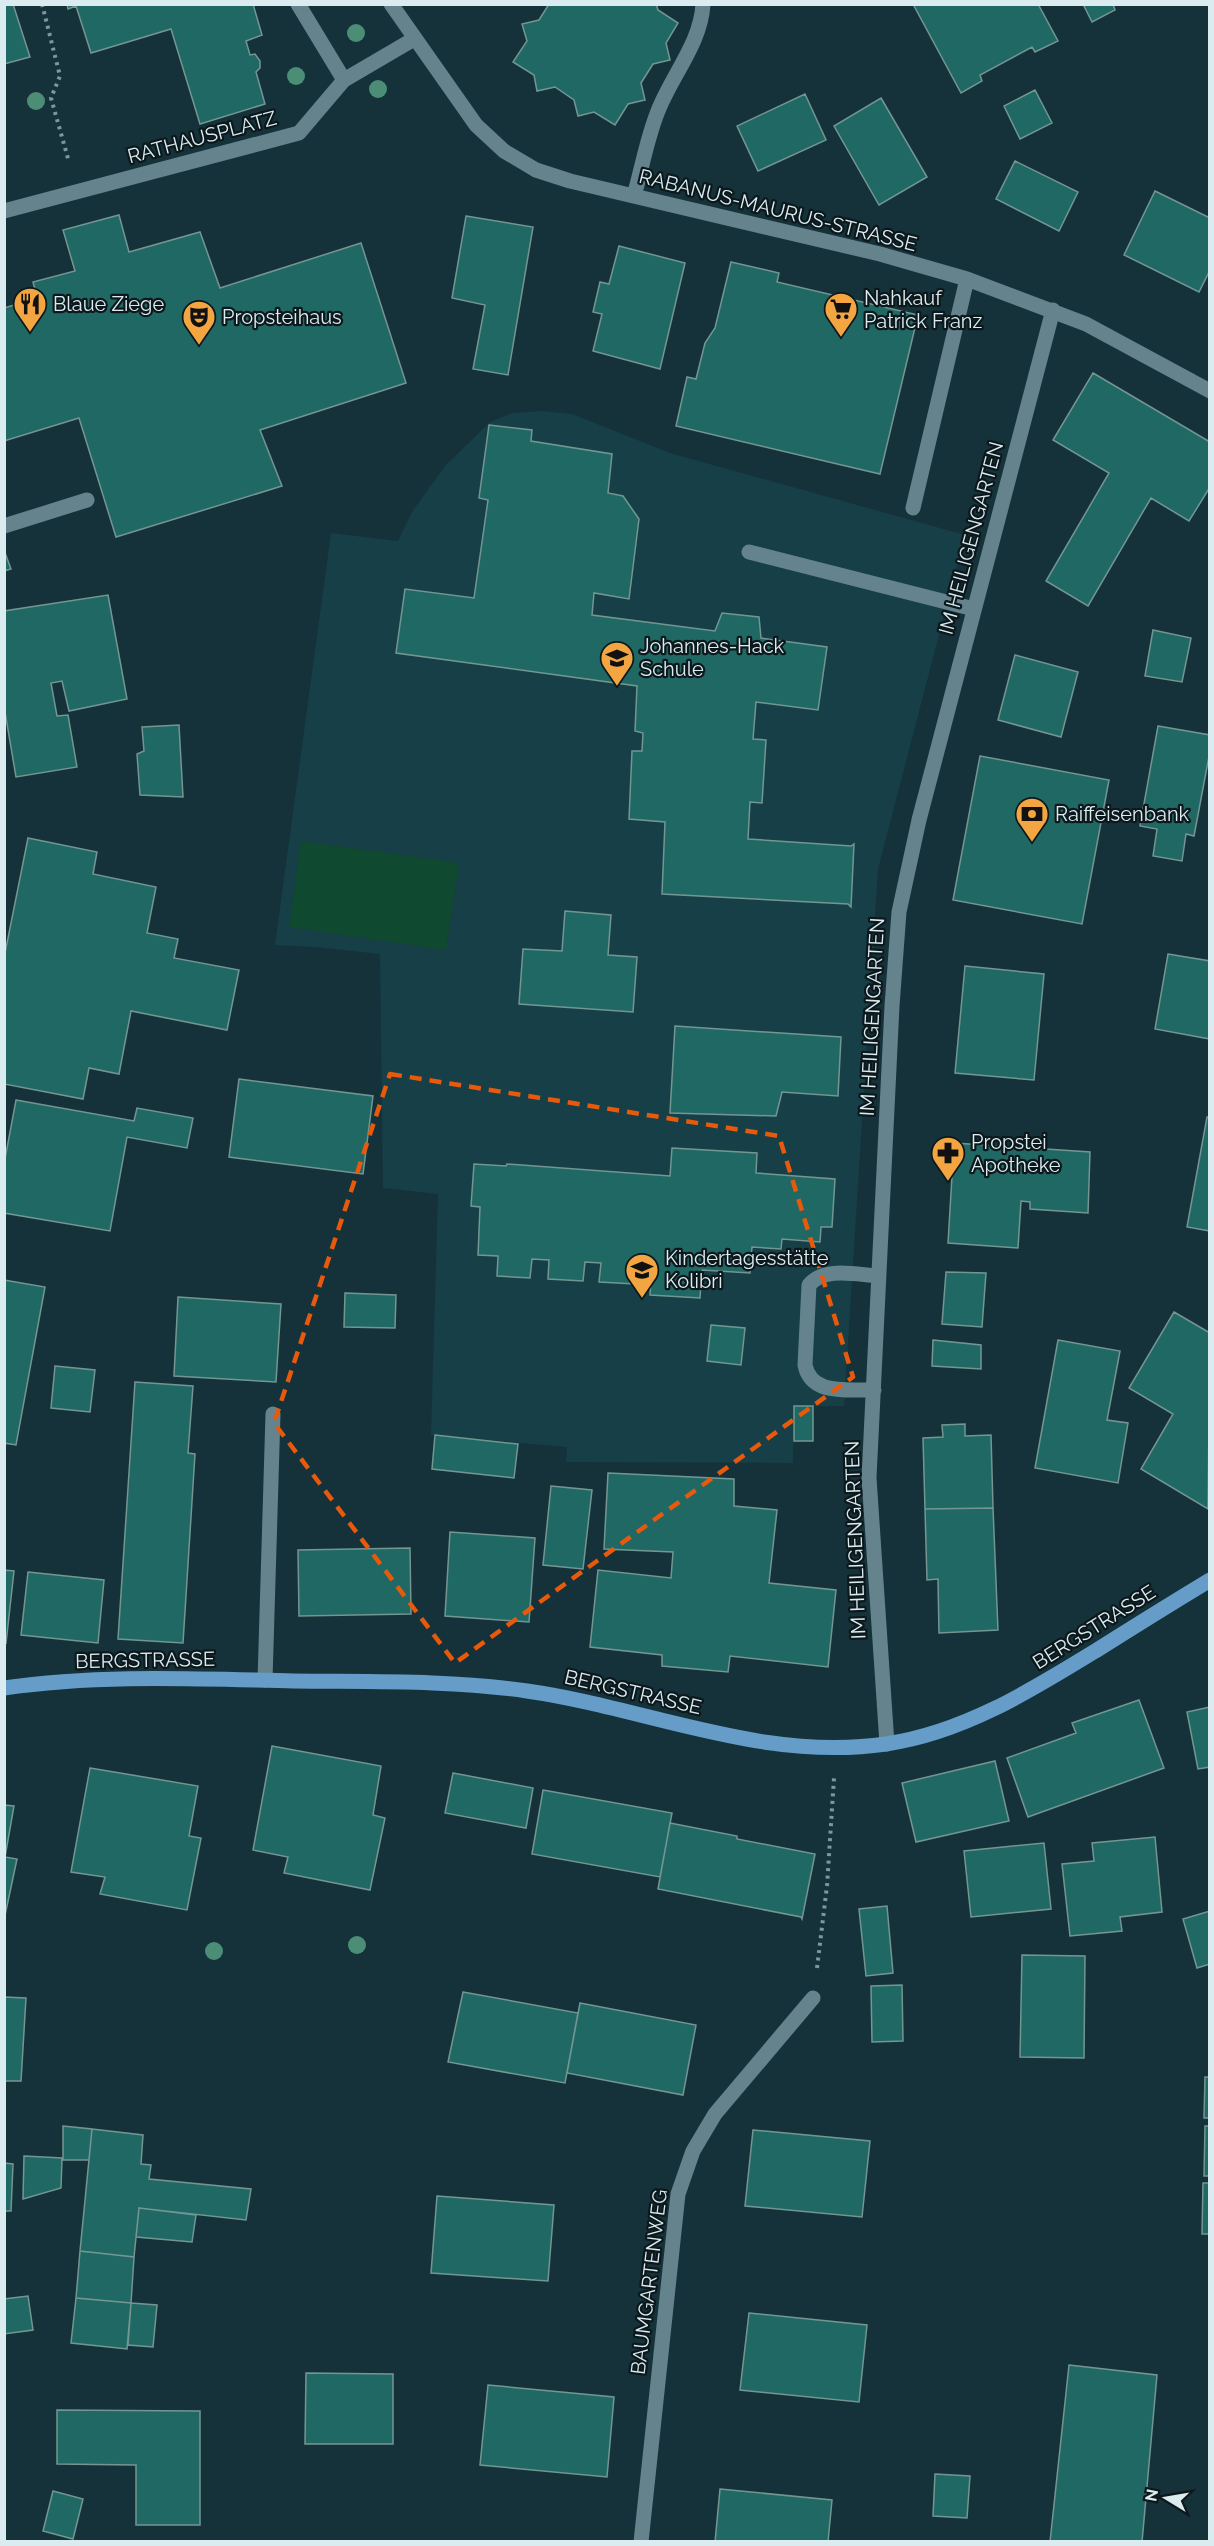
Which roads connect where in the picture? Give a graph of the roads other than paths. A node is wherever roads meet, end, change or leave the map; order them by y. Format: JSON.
{"nodes":[{"id":1,"x":298,"y":4,"type":"edge"},
{"id":2,"x":391,"y":4,"type":"edge"},
{"id":3,"x":703,"y":4,"type":"edge"},
{"id":4,"x":414,"y":39,"type":"junction"},
{"id":5,"x":344,"y":80,"type":"junction"},
{"id":6,"x":634,"y":196,"type":"junction"},
{"id":7,"x":4,"y":212,"type":"edge"},
{"id":8,"x":967,"y":279,"type":"junction"},
{"id":9,"x":1053,"y":310,"type":"junction"},
{"id":10,"x":1209,"y":391,"type":"edge"},
{"id":11,"x":87,"y":500,"type":"dead end"},
{"id":12,"x":913,"y":508,"type":"dead end"},
{"id":13,"x":4,"y":526,"type":"edge"},
{"id":14,"x":749,"y":552,"type":"dead end"},
{"id":15,"x":974,"y":609,"type":"junction"},
{"id":16,"x":879,"y":1276,"type":"junction"},
{"id":17,"x":874,"y":1390,"type":"junction"},
{"id":18,"x":273,"y":1414,"type":"dead end"},
{"id":19,"x":1209,"y":1580,"type":"edge"},
{"id":20,"x":265,"y":1680,"type":"junction"},
{"id":21,"x":4,"y":1688,"type":"edge"},
{"id":22,"x":887,"y":1744,"type":"junction"},
{"id":23,"x":813,"y":1998,"type":"road end"},
{"id":24,"x":641,"y":2541,"type":"edge"}],
"edges":[{"from":1,"to":5,"type":"street"},
{"from":2,"to":4,"type":"street","name":"RABANUS-MAURUS-STRASSE"},
{"from":3,"to":6,"type":"street"},
{"from":4,"to":5,"type":"street","name":"RATHAUSPLATZ"},
{"from":4,"to":6,"type":"street","name":"RABANUS-MAURUS-STRASSE"},
{"from":5,"to":7,"type":"street","name":"RATHAUSPLATZ"},
{"from":6,"to":8,"type":"street","name":"RABANUS-MAURUS-STRASSE"},
{"from":8,"to":9,"type":"street","name":"RABANUS-MAURUS-STRASSE"},
{"from":8,"to":12,"type":"street"},
{"from":9,"to":10,"type":"street","name":"RABANUS-MAURUS-STRASSE"},
{"from":9,"to":15,"type":"street","name":"IM HEILIGENGARTEN"},
{"from":11,"to":13,"type":"street"},
{"from":14,"to":15,"type":"street"},
{"from":15,"to":16,"type":"street","name":"IM HEILIGENGARTEN"},
{"from":16,"to":17,"type":"street","name":"IM HEILIGENGARTEN"},
{"from":16,"to":17,"type":"street"},
{"from":17,"to":22,"type":"street","name":"IM HEILIGENGARTEN"},
{"from":18,"to":20,"type":"street"},
{"from":19,"to":22,"type":"main road","name":"BERGSTRASSE"},
{"from":20,"to":21,"type":"main road","name":"BERGSTRASSE"},
{"from":20,"to":22,"type":"main road","name":"BERGSTRASSE"},
{"from":23,"to":24,"type":"street","name":"BAUMGARTENWEG"}]}
